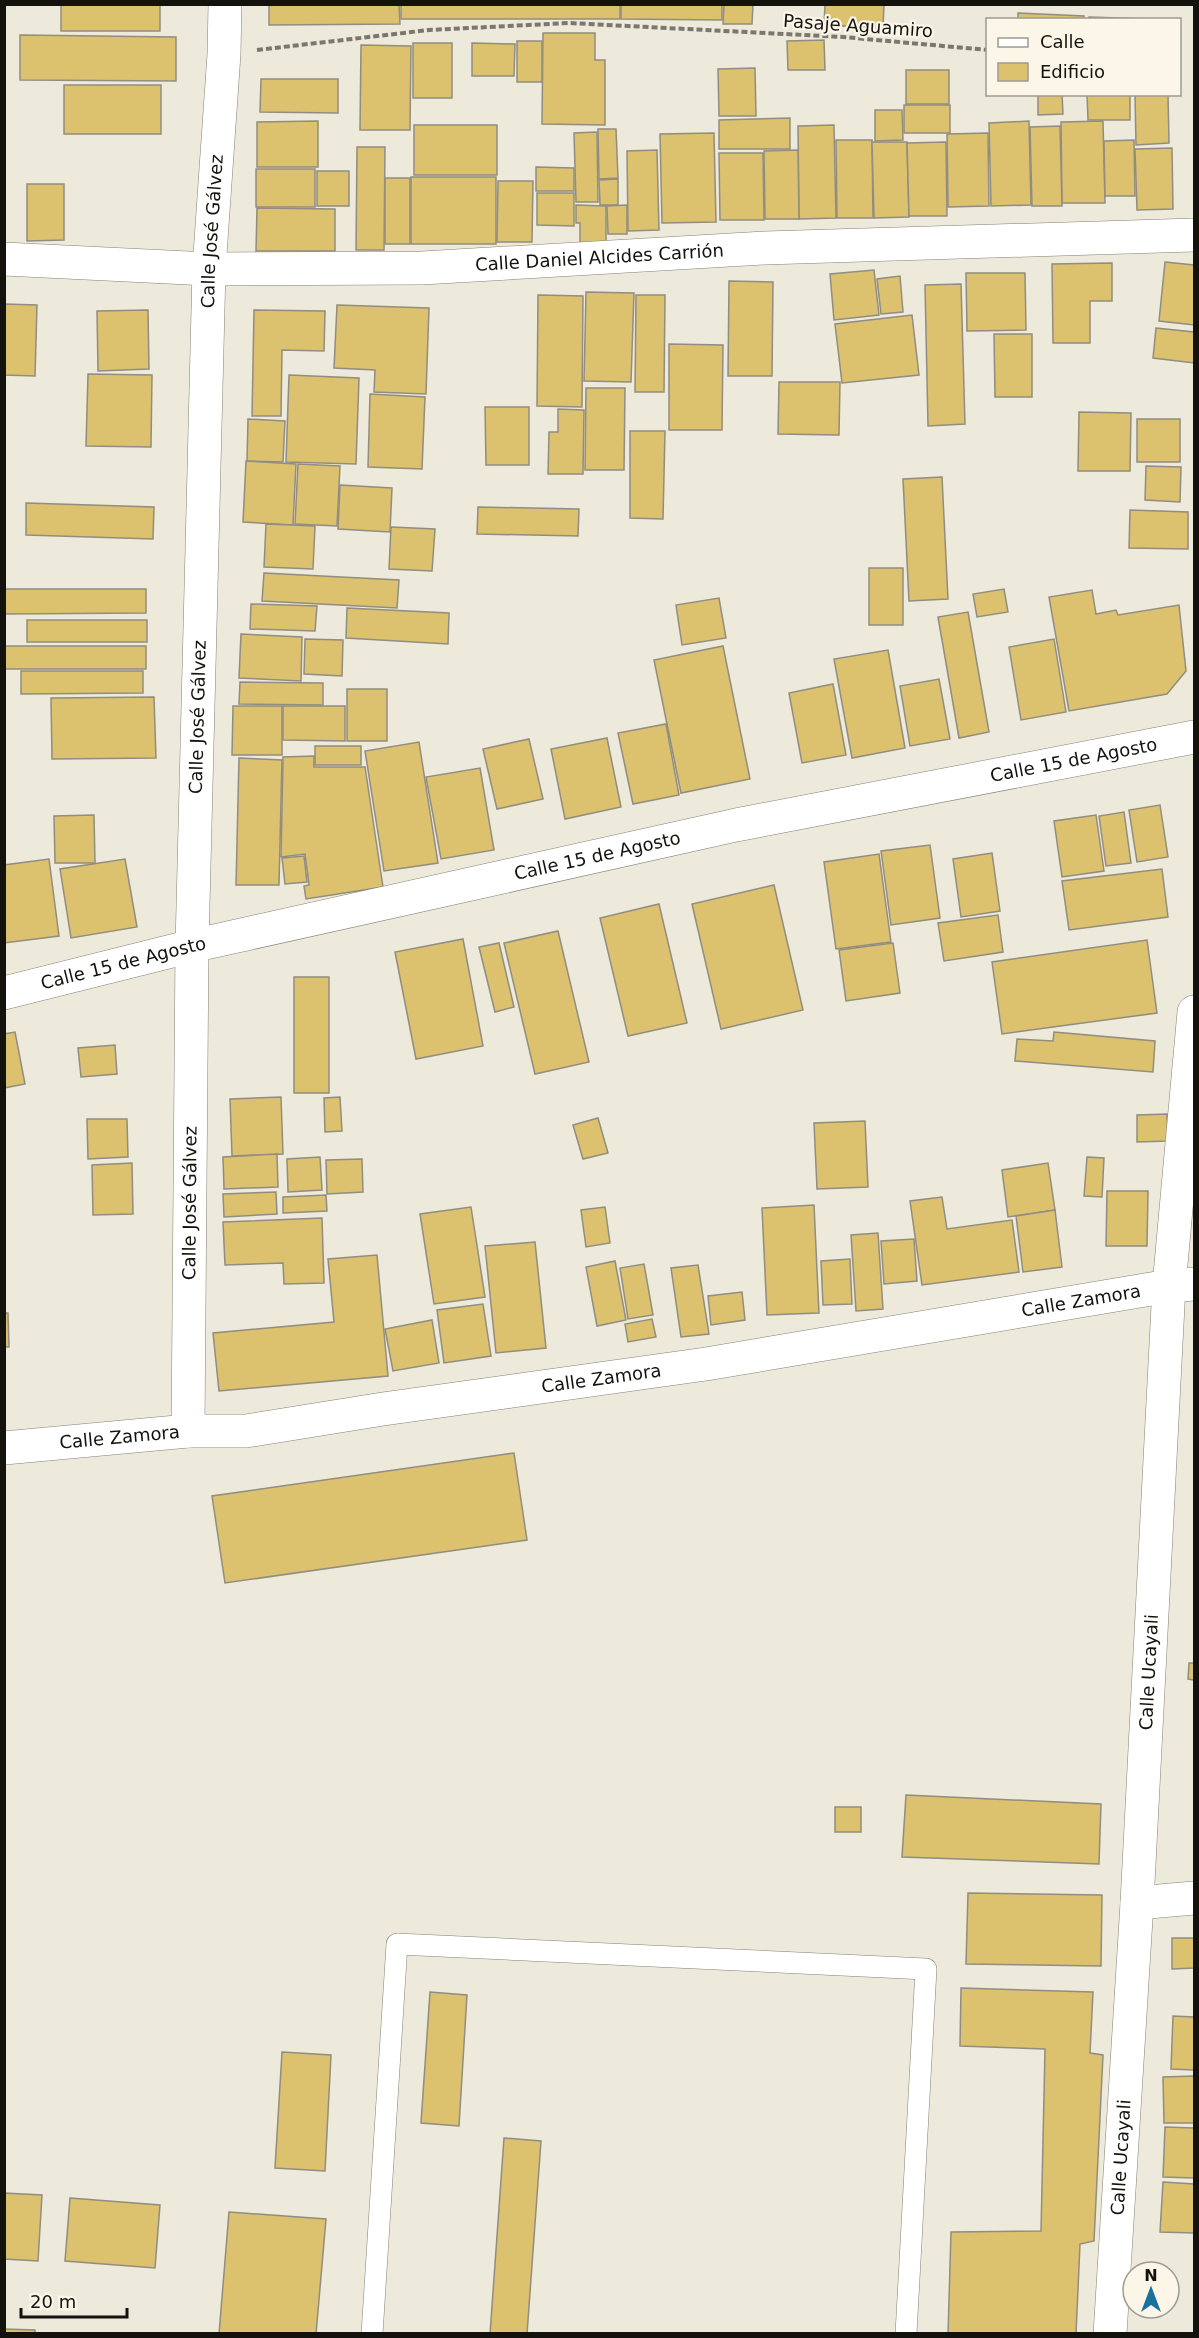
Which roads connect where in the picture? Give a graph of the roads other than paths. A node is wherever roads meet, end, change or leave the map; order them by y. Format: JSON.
{"nodes":[{"id":1,"x":225,"y":4,"type":"edge"},
{"id":2,"x":1194,"y":235,"type":"edge"},
{"id":3,"x":4,"y":259,"type":"edge"},
{"id":4,"x":209,"y":268,"type":"junction"},
{"id":5,"x":1194,"y":737,"type":"edge"},
{"id":6,"x":192,"y":946,"type":"junction"},
{"id":7,"x":4,"y":993,"type":"edge"},
{"id":8,"x":1194,"y":1012,"type":"edge"},
{"id":9,"x":1182,"y":1285,"type":"edge"},
{"id":10,"x":188,"y":1431,"type":"junction"},
{"id":11,"x":4,"y":1448,"type":"edge"},
{"id":12,"x":1194,"y":1898,"type":"edge"},
{"id":13,"x":1137,"y":1903,"type":"junction"},
{"id":14,"x":372,"y":2334,"type":"edge"},
{"id":15,"x":906,"y":2334,"type":"edge"},
{"id":16,"x":1110,"y":2334,"type":"edge"}],
"edges":[{"from":1,"to":4,"type":"street","name":"Calle José Gálvez"},
{"from":2,"to":4,"type":"street","name":"Calle Daniel Alcides Carrión"},
{"from":3,"to":4,"type":"street","name":"Calle Daniel Alcides Carrión"},
{"from":4,"to":6,"type":"street","name":"Calle José Gálvez"},
{"from":5,"to":6,"type":"street","name":"Calle 15 de Agosto"},
{"from":6,"to":7,"type":"street","name":"Calle 15 de Agosto"},
{"from":6,"to":10,"type":"street","name":"Calle José Gálvez"},
{"from":8,"to":9,"type":"street","name":"Calle Ucayali"},
{"from":9,"to":10,"type":"street","name":"Calle Zamora"},
{"from":9,"to":13,"type":"street","name":"Calle Ucayali"},
{"from":10,"to":11,"type":"street","name":"Calle Zamora"},
{"from":12,"to":13,"type":"street"},
{"from":13,"to":16,"type":"street","name":"Calle Ucayali"},
{"from":14,"to":15,"type":"lane"}]}
